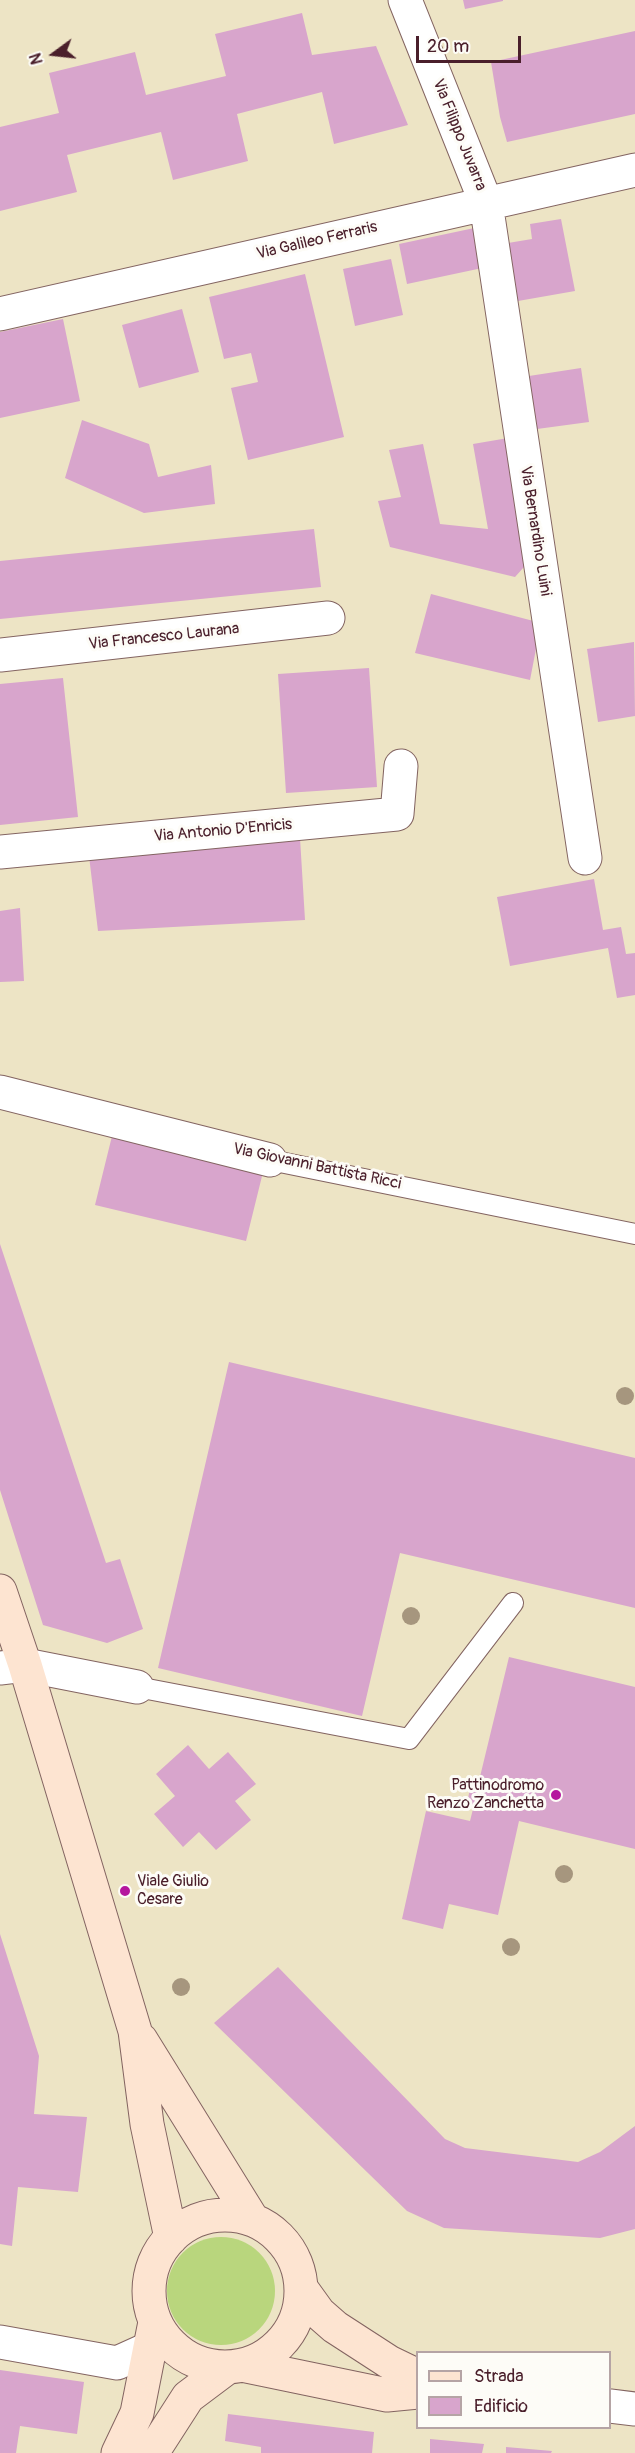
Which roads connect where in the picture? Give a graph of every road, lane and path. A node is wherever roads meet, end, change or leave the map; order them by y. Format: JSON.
{"nodes":[{"id":1,"x":405,"y":0,"type":"edge"},
{"id":2,"x":635,"y":170,"type":"edge"},
{"id":3,"x":486,"y":203,"type":"junction"},
{"id":4,"x":0,"y":314,"type":"edge"},
{"id":5,"x":328,"y":618,"type":"dead end"},
{"id":6,"x":0,"y":655,"type":"edge"},
{"id":7,"x":401,"y":766,"type":"dead end"},
{"id":8,"x":0,"y":852,"type":"edge"},
{"id":9,"x":585,"y":858,"type":"dead end"},
{"id":10,"x":0,"y":1092,"type":"edge"},
{"id":11,"x":270,"y":1160,"type":"joint"},
{"id":12,"x":635,"y":1234,"type":"edge"},
{"id":13,"x":0,"y":1591,"type":"edge"},
{"id":14,"x":513,"y":1603,"type":"dead end"},
{"id":15,"x":13,"y":1667,"type":"edge"},
{"id":16,"x":137,"y":1687,"type":"joint"},
{"id":17,"x":135,"y":2031,"type":"junction"},
{"id":18,"x":252,"y":2219,"type":"junction"},
{"id":19,"x":171,"y":2238,"type":"junction"},
{"id":20,"x":301,"y":2288,"type":"junction"},
{"id":21,"x":152,"y":2336,"type":"junction"},
{"id":22,"x":0,"y":2342,"type":"edge"},
{"id":23,"x":235,"y":2366,"type":"junction"},
{"id":24,"x":416,"y":2376,"type":"edge"},
{"id":25,"x":416,"y":2392,"type":"edge"},
{"id":26,"x":611,"y":2406,"type":"edge"},
{"id":27,"x":635,"y":2409,"type":"edge"},
{"id":28,"x":118,"y":2453,"type":"edge"},
{"id":29,"x":152,"y":2453,"type":"edge"}],
"edges":[{"from":1,"to":3,"type":"street","name":"Via Filippo Juvarra"},
{"from":2,"to":3,"type":"street","name":"Via Galileo Ferraris"},
{"from":3,"to":4,"type":"street","name":"Via Galileo Ferraris"},
{"from":3,"to":9,"type":"street","name":"Via Bernardino Luini"},
{"from":5,"to":6,"type":"street","name":"Via Francesco Laurana"},
{"from":7,"to":8,"type":"street","name":"Via Antonio D'Enricis"},
{"from":10,"to":11,"type":"street","name":"Via Giovanni Battista Ricci"},
{"from":11,"to":12,"type":"lane","name":"Via Giovanni Battista Ricci"},
{"from":13,"to":15,"type":"main road"},
{"from":14,"to":16,"type":"lane"},
{"from":15,"to":16,"type":"street"},
{"from":15,"to":17,"type":"main road"},
{"from":17,"to":18,"type":"main road"},
{"from":17,"to":19,"type":"main road"},
{"from":18,"to":19,"type":"main road"},
{"from":18,"to":20,"type":"main road"},
{"from":19,"to":21,"type":"main road"},
{"from":20,"to":23,"type":"main road"},
{"from":20,"to":24,"type":"main road"},
{"from":21,"to":22,"type":"street"},
{"from":21,"to":23,"type":"main road"},
{"from":21,"to":28,"type":"main road"},
{"from":23,"to":25,"type":"main road"},
{"from":23,"to":29,"type":"main road"},
{"from":26,"to":27,"type":"street"}]}
